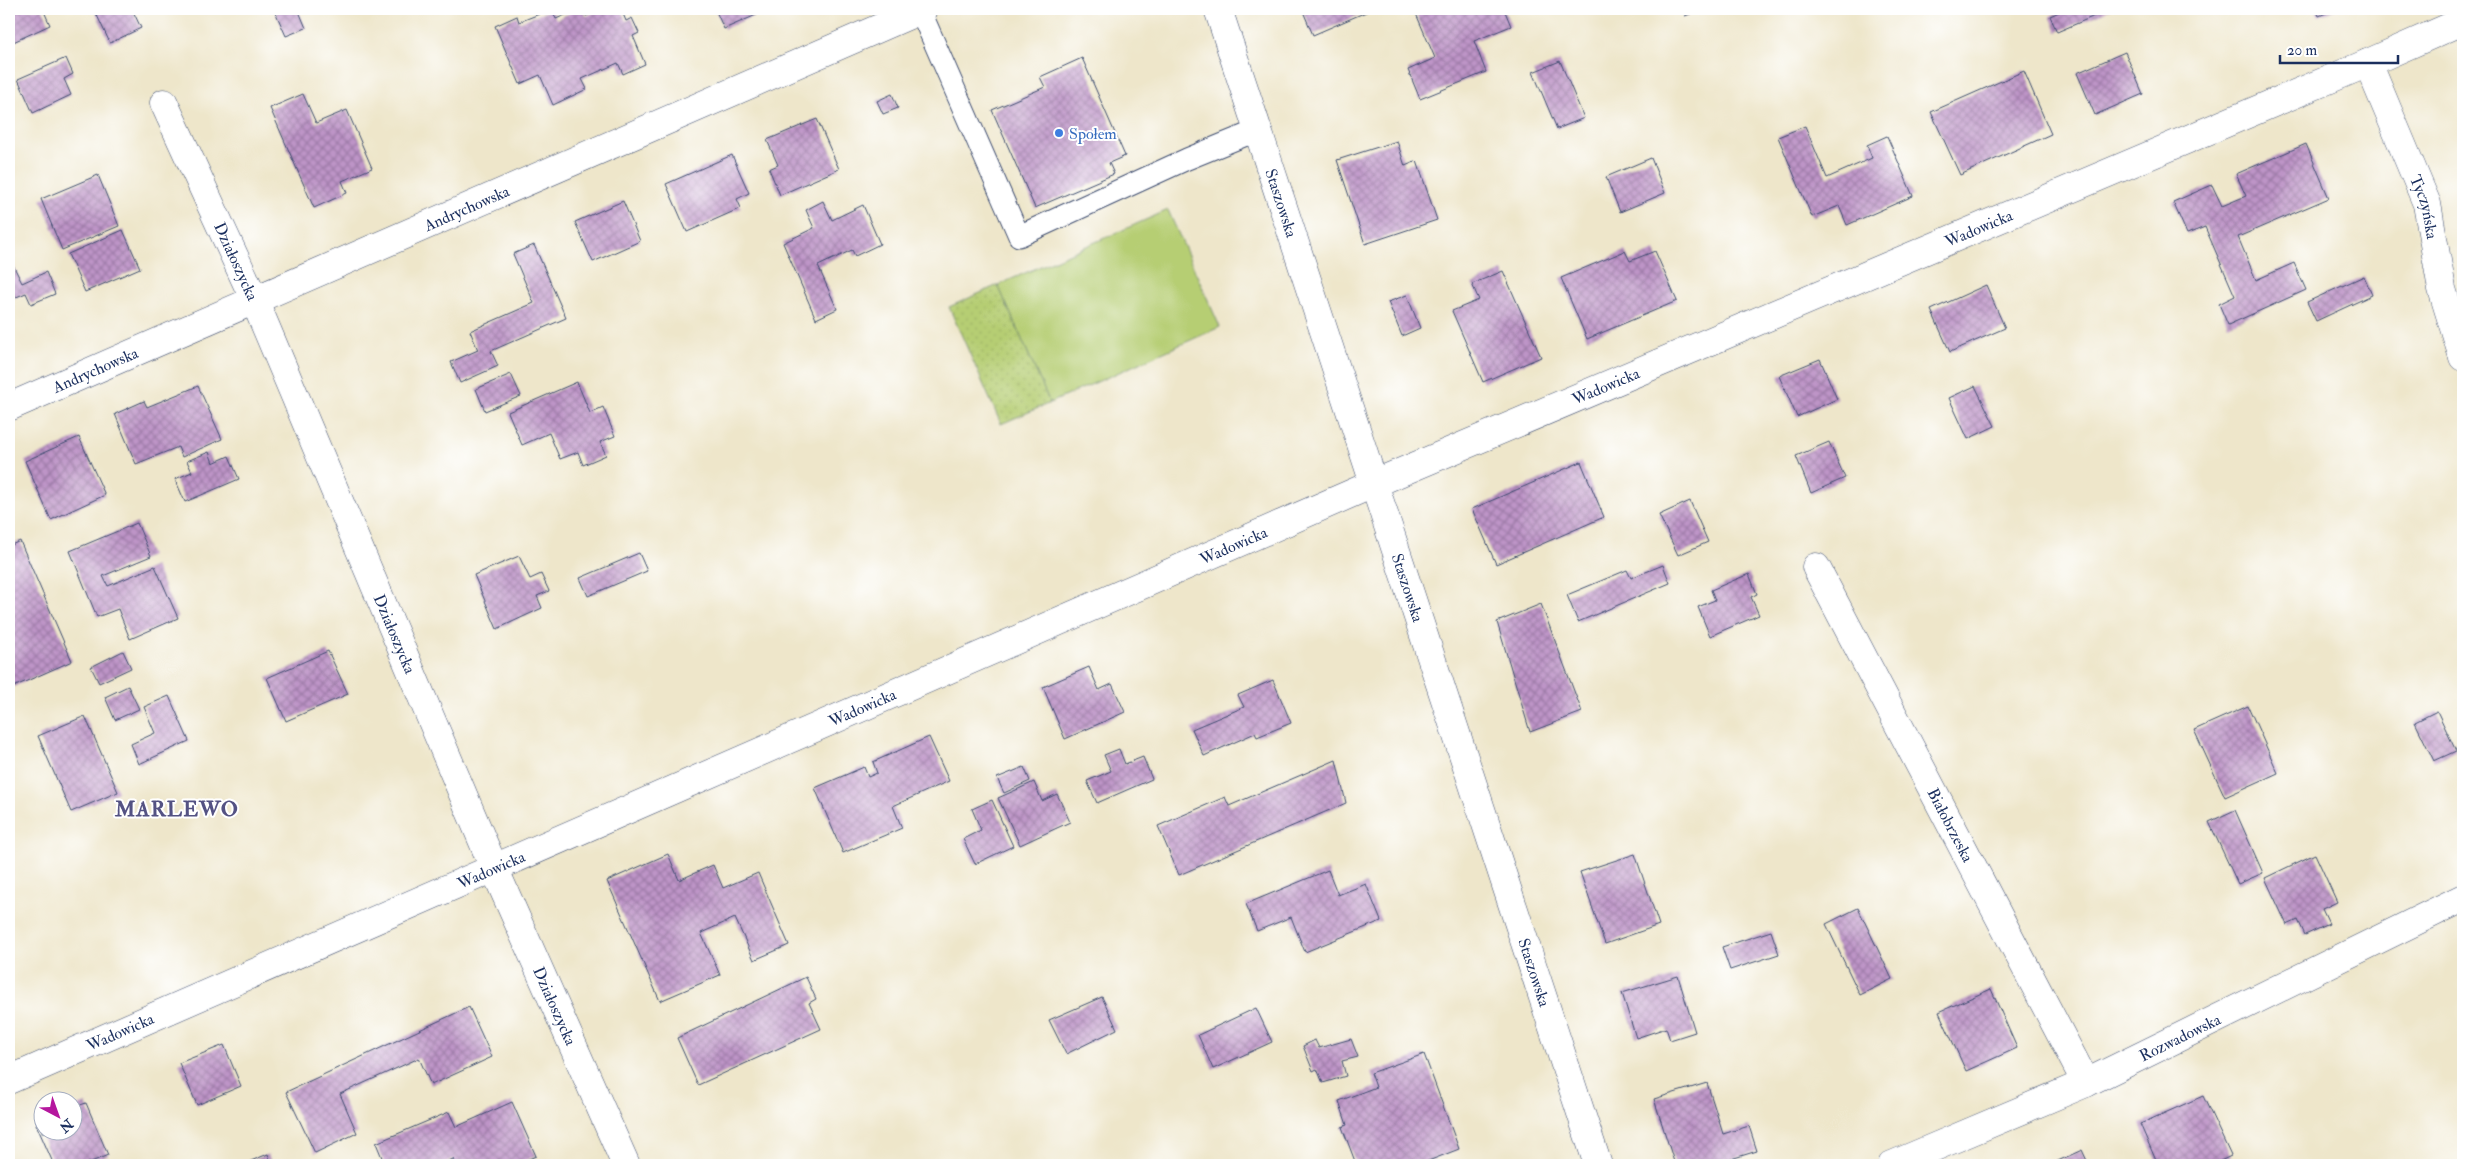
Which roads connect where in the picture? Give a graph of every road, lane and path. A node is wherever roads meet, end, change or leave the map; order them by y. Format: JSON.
{"nodes":[{"id":1,"x":921,"y":9,"type":"edge"},
{"id":2,"x":1218,"y":9,"type":"edge"},
{"id":3,"x":2463,"y":21,"type":"edge"},
{"id":4,"x":2368,"y":63,"type":"junction"},
{"id":5,"x":164,"y":103,"type":"dead end"},
{"id":6,"x":1258,"y":130,"type":"junction"},
{"id":7,"x":254,"y":299,"type":"junction"},
{"id":8,"x":2463,"y":357,"type":"edge"},
{"id":9,"x":9,"y":407,"type":"edge"},
{"id":10,"x":1373,"y":484,"type":"junction"},
{"id":11,"x":1816,"y":567,"type":"dead end"},
{"id":12,"x":494,"y":868,"type":"junction"},
{"id":13,"x":2463,"y":898,"type":"edge"},
{"id":14,"x":9,"y":1080,"type":"edge"},
{"id":15,"x":2086,"y":1083,"type":"junction"},
{"id":16,"x":626,"y":1165,"type":"edge"},
{"id":17,"x":1598,"y":1165,"type":"edge"},
{"id":18,"x":1892,"y":1165,"type":"edge"}],
"edges":[{"from":1,"to":6,"type":"lane"},
{"from":1,"to":7,"type":"street","name":"Andrychowska"},
{"from":2,"to":6,"type":"street","name":"Staszowska"},
{"from":3,"to":4,"type":"street","name":"Wadowicka"},
{"from":4,"to":8,"type":"street","name":"Tyczyńska"},
{"from":4,"to":10,"type":"street","name":"Wadowicka"},
{"from":5,"to":7,"type":"street","name":"Działoszycka"},
{"from":6,"to":10,"type":"street","name":"Staszowska"},
{"from":7,"to":9,"type":"street","name":"Andrychowska"},
{"from":7,"to":12,"type":"street","name":"Działoszycka"},
{"from":10,"to":12,"type":"street","name":"Wadowicka"},
{"from":10,"to":17,"type":"street","name":"Staszowska"},
{"from":11,"to":15,"type":"street","name":"Białobrzeska"},
{"from":12,"to":14,"type":"street","name":"Wadowicka"},
{"from":12,"to":16,"type":"street","name":"Działoszycka"},
{"from":13,"to":15,"type":"street","name":"Rozwadowska"},
{"from":15,"to":18,"type":"street","name":"Rozwadowska"}]}
